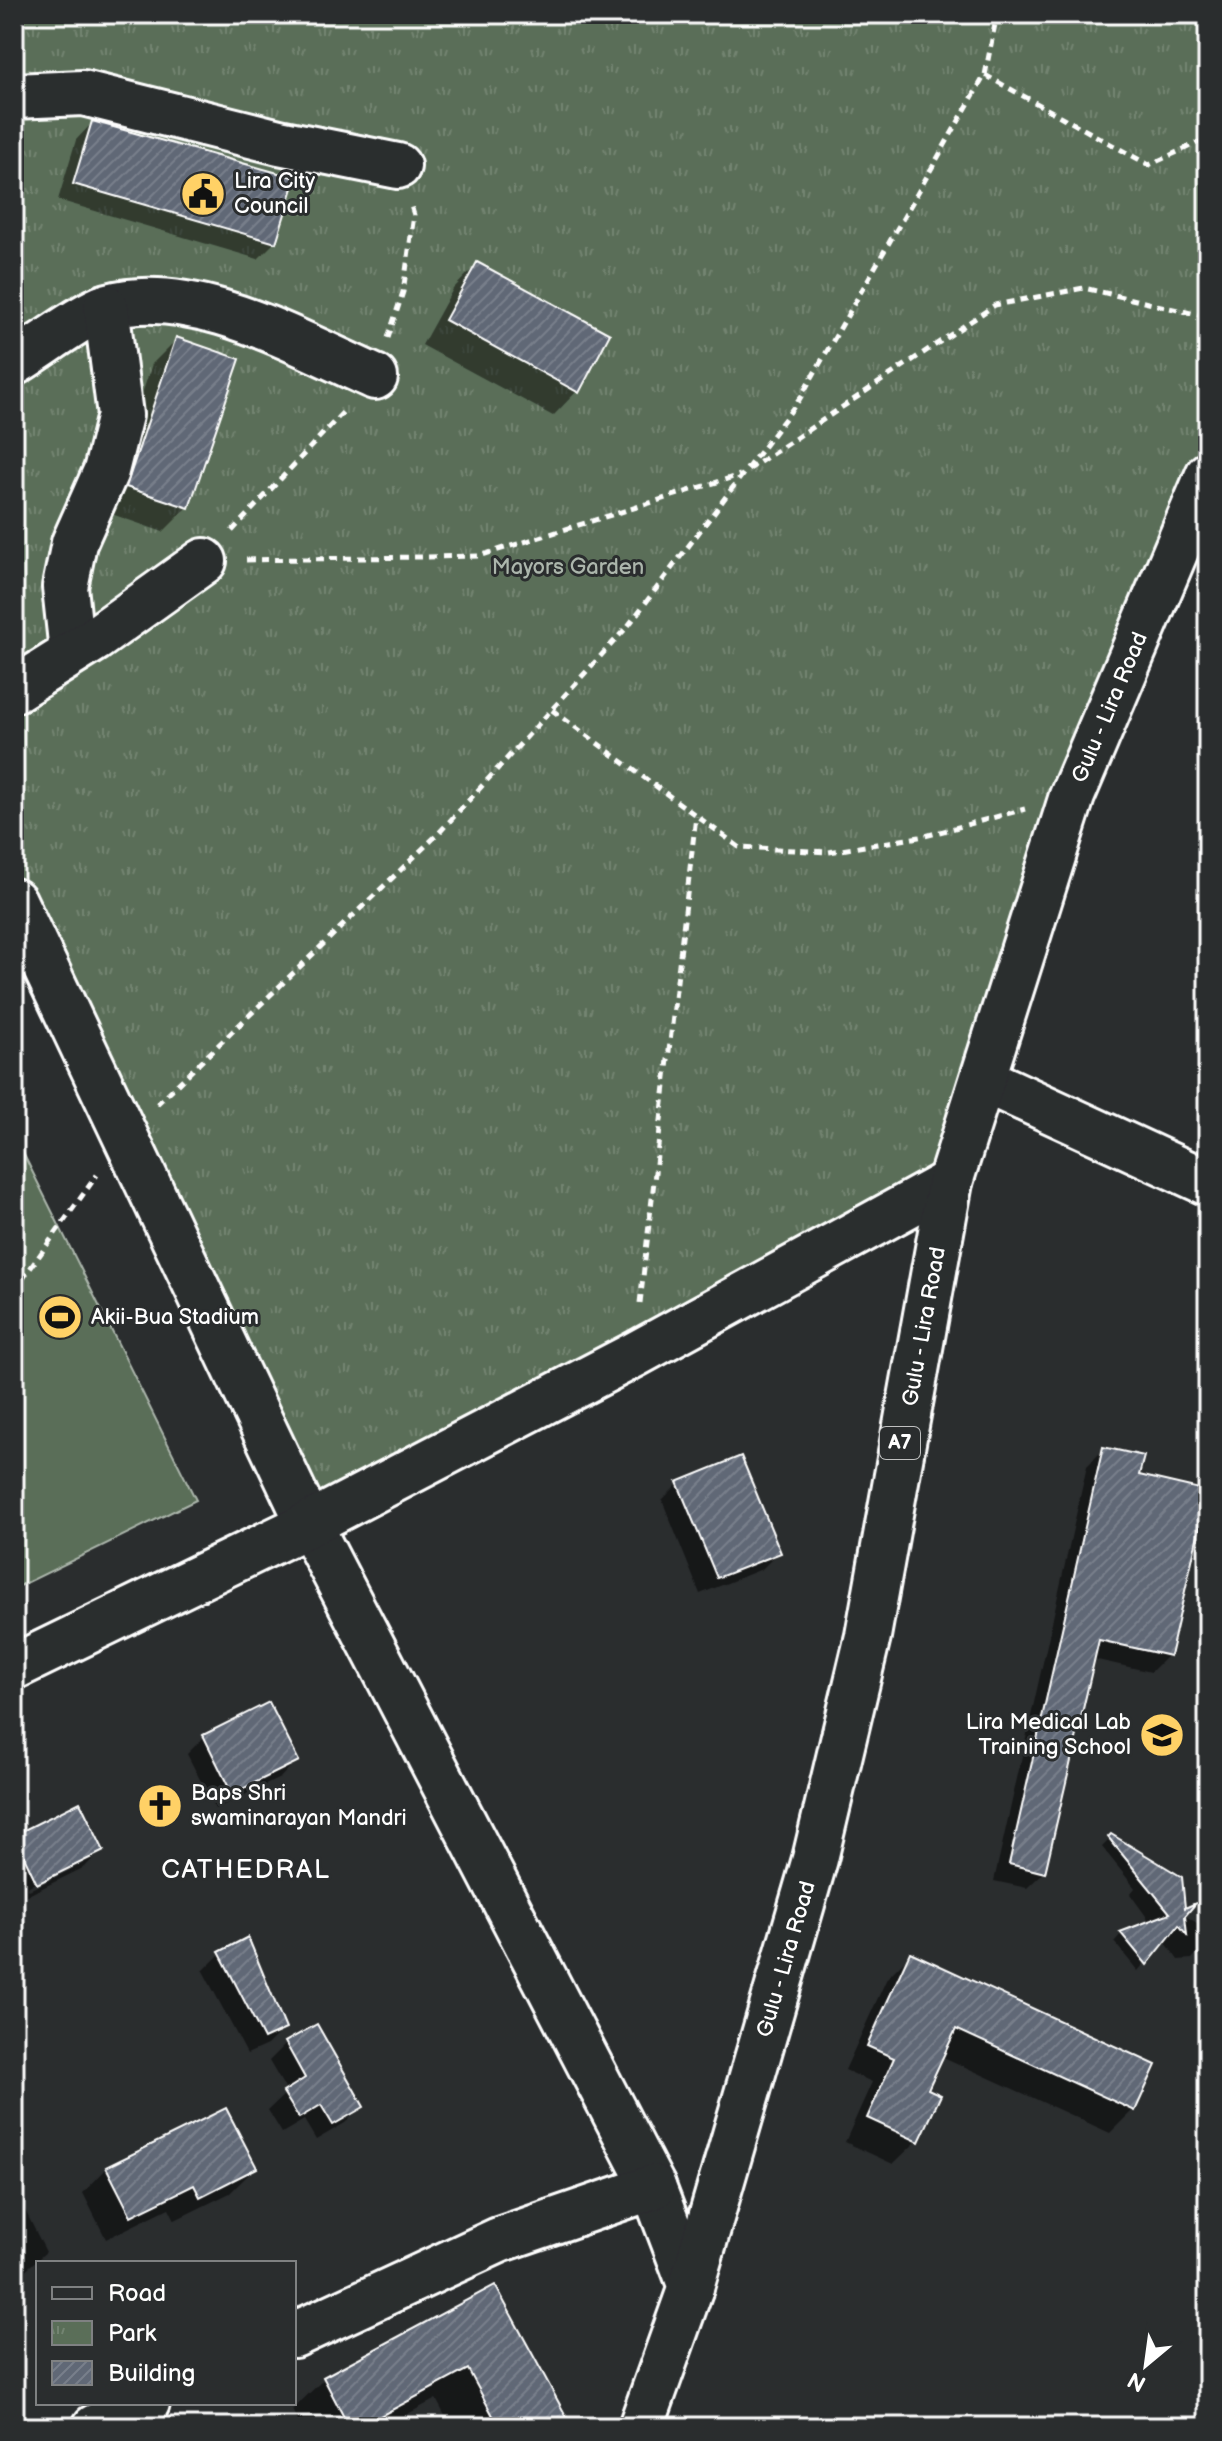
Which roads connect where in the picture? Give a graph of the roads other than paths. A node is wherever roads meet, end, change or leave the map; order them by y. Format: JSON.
{"nodes":[{"id":1,"x":14,"y":96,"type":"edge"},
{"id":2,"x":398,"y":166,"type":"dead end"},
{"id":3,"x":106,"y":307,"type":"junction"},
{"id":4,"x":14,"y":363,"type":"edge"},
{"id":5,"x":375,"y":377,"type":"dead end"},
{"id":6,"x":1208,"y":475,"type":"edge"},
{"id":7,"x":204,"y":561,"type":"road end"},
{"id":8,"x":72,"y":652,"type":"junction"},
{"id":9,"x":14,"y":690,"type":"edge"},
{"id":10,"x":14,"y":901,"type":"edge"},
{"id":11,"x":984,"y":1080,"type":"junction"},
{"id":12,"x":950,"y":1182,"type":"junction"},
{"id":13,"x":1208,"y":1183,"type":"edge"},
{"id":14,"x":309,"y":1524,"type":"junction"},
{"id":15,"x":14,"y":1667,"type":"edge"},
{"id":16,"x":653,"y":2187,"type":"junction"},
{"id":17,"x":691,"y":2287,"type":"junction"},
{"id":18,"x":296,"y":2334,"type":"edge"},
{"id":19,"x":143,"y":2405,"type":"edge"},
{"id":20,"x":95,"y":2427,"type":"edge"},
{"id":21,"x":641,"y":2427,"type":"edge"}],
"edges":[{"from":1,"to":2,"type":"street"},
{"from":3,"to":4,"type":"street"},
{"from":3,"to":5,"type":"street"},
{"from":3,"to":8,"type":"street"},
{"from":6,"to":11,"type":"street","name":"Gulu - Lira Road","number":"A7"},
{"from":7,"to":8,"type":"street"},
{"from":8,"to":9,"type":"street"},
{"from":10,"to":14,"type":"street"},
{"from":11,"to":12,"type":"street","name":"Gulu - Lira Road","number":"A7"},
{"from":11,"to":13,"type":"street"},
{"from":12,"to":14,"type":"street"},
{"from":12,"to":17,"type":"street","name":"Gulu - Lira Road","number":"A7"},
{"from":14,"to":15,"type":"street"},
{"from":14,"to":16,"type":"street"},
{"from":16,"to":17,"type":"street"},
{"from":16,"to":18,"type":"street"},
{"from":17,"to":21,"type":"street","name":"Gulu - Lira Road","number":"A7"},
{"from":19,"to":20,"type":"street"}]}
